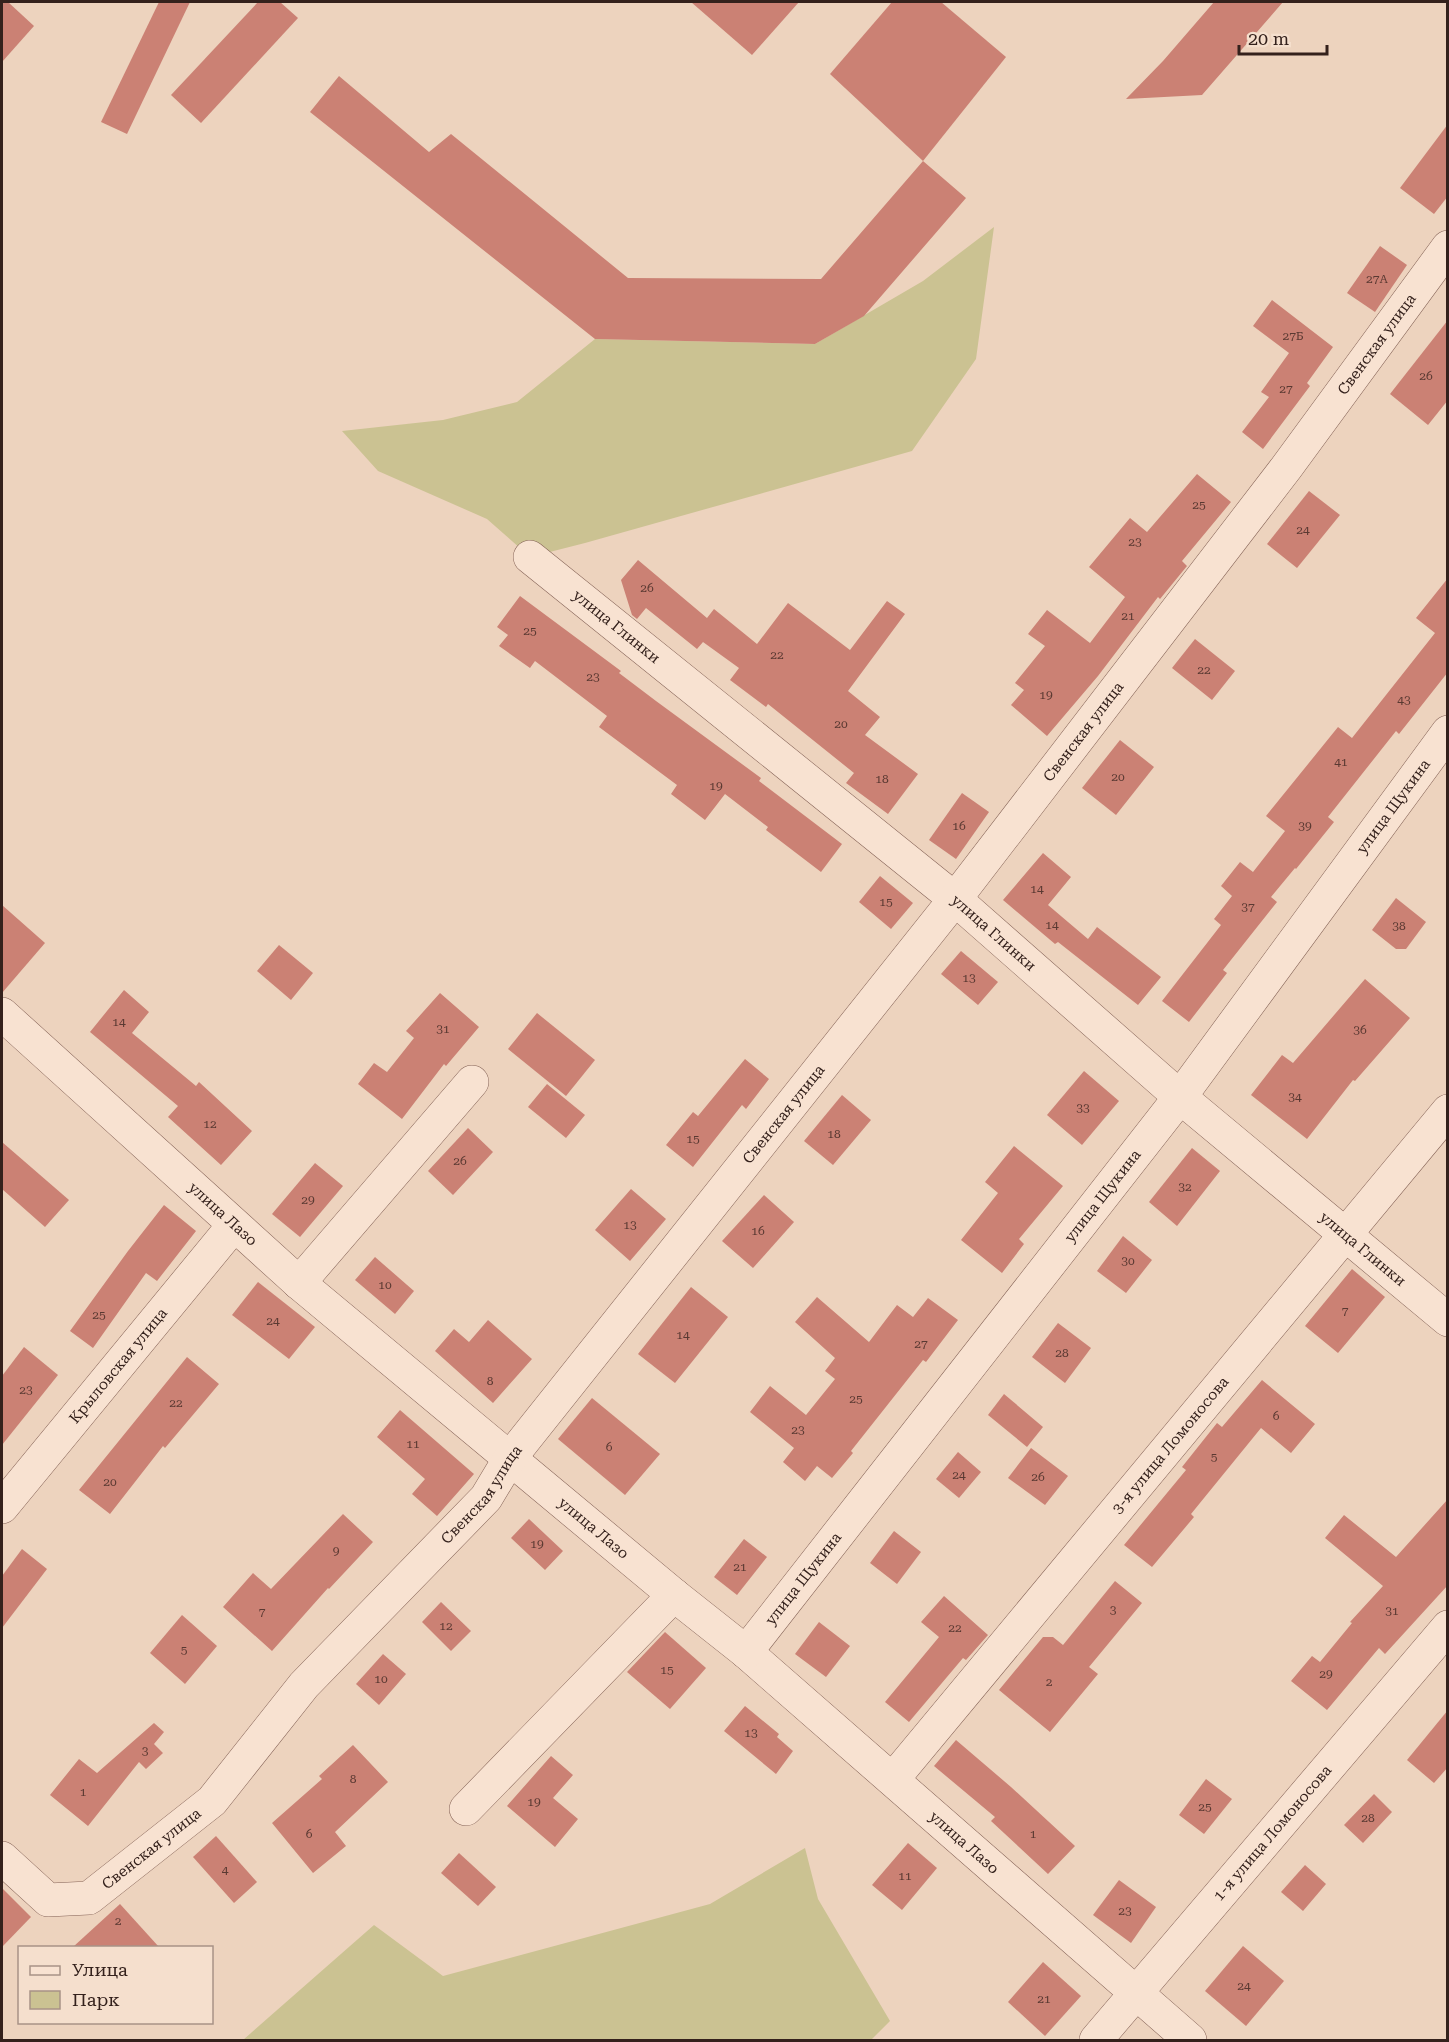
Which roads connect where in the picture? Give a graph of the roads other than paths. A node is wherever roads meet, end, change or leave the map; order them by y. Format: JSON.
{"nodes":[{"id":1,"x":1448,"y":247,"type":"edge"},
{"id":2,"x":530,"y":557,"type":"dead end"},
{"id":3,"x":1448,"y":732,"type":"edge"},
{"id":4,"x":955,"y":899,"type":"junction"},
{"id":5,"x":2,"y":1014,"type":"edge"},
{"id":6,"x":472,"y":1082,"type":"dead end"},
{"id":7,"x":1180,"y":1097,"type":"junction"},
{"id":8,"x":1448,"y":1111,"type":"edge"},
{"id":9,"x":234,"y":1225,"type":"junction"},
{"id":10,"x":1343,"y":1234,"type":"junction"},
{"id":11,"x":299,"y":1283,"type":"junction"},
{"id":12,"x":1448,"y":1320,"type":"edge"},
{"id":13,"x":510,"y":1458,"type":"junction"},
{"id":14,"x":2,"y":1507,"type":"edge"},
{"id":15,"x":674,"y":1595,"type":"junction"},
{"id":16,"x":1448,"y":1627,"type":"edge"},
{"id":17,"x":746,"y":1652,"type":"junction"},
{"id":18,"x":893,"y":1779,"type":"junction"},
{"id":19,"x":466,"y":1809,"type":"dead end"},
{"id":20,"x":2,"y":1858,"type":"edge"},
{"id":21,"x":1135,"y":1993,"type":"junction"},
{"id":22,"x":1096,"y":2040,"type":"edge"},
{"id":23,"x":1190,"y":2040,"type":"edge"}],
"edges":[{"from":1,"to":4,"type":"street","name":"Свенская улица"},
{"from":2,"to":4,"type":"street","name":"улица Глинки"},
{"from":3,"to":7,"type":"street","name":"улица Щукина"},
{"from":4,"to":7,"type":"street","name":"улица Глинки"},
{"from":4,"to":13,"type":"street","name":"Свенская улица"},
{"from":5,"to":9,"type":"street","name":"улица Лазо"},
{"from":6,"to":11,"type":"street"},
{"from":7,"to":10,"type":"street","name":"улица Глинки"},
{"from":7,"to":17,"type":"street","name":"улица Щукина"},
{"from":8,"to":10,"type":"street","name":"3-я улица Ломоносова"},
{"from":9,"to":11,"type":"street","name":"улица Лазо"},
{"from":9,"to":14,"type":"street","name":"Крыловская улица"},
{"from":10,"to":12,"type":"street","name":"улица Глинки"},
{"from":10,"to":18,"type":"street","name":"3-я улица Ломоносова"},
{"from":11,"to":13,"type":"street","name":"улица Лазо"},
{"from":13,"to":15,"type":"street","name":"улица Лазо"},
{"from":13,"to":20,"type":"street","name":"Свенская улица"},
{"from":15,"to":17,"type":"street","name":"улица Лазо"},
{"from":15,"to":19,"type":"street"},
{"from":16,"to":21,"type":"street","name":"1-я улица Ломоносова"},
{"from":17,"to":18,"type":"street","name":"улица Лазо"},
{"from":18,"to":21,"type":"street","name":"улица Лазо"},
{"from":21,"to":22,"type":"street","name":"1-я улица Ломоносова"},
{"from":21,"to":23,"type":"street","name":"улица Лазо"}]}
